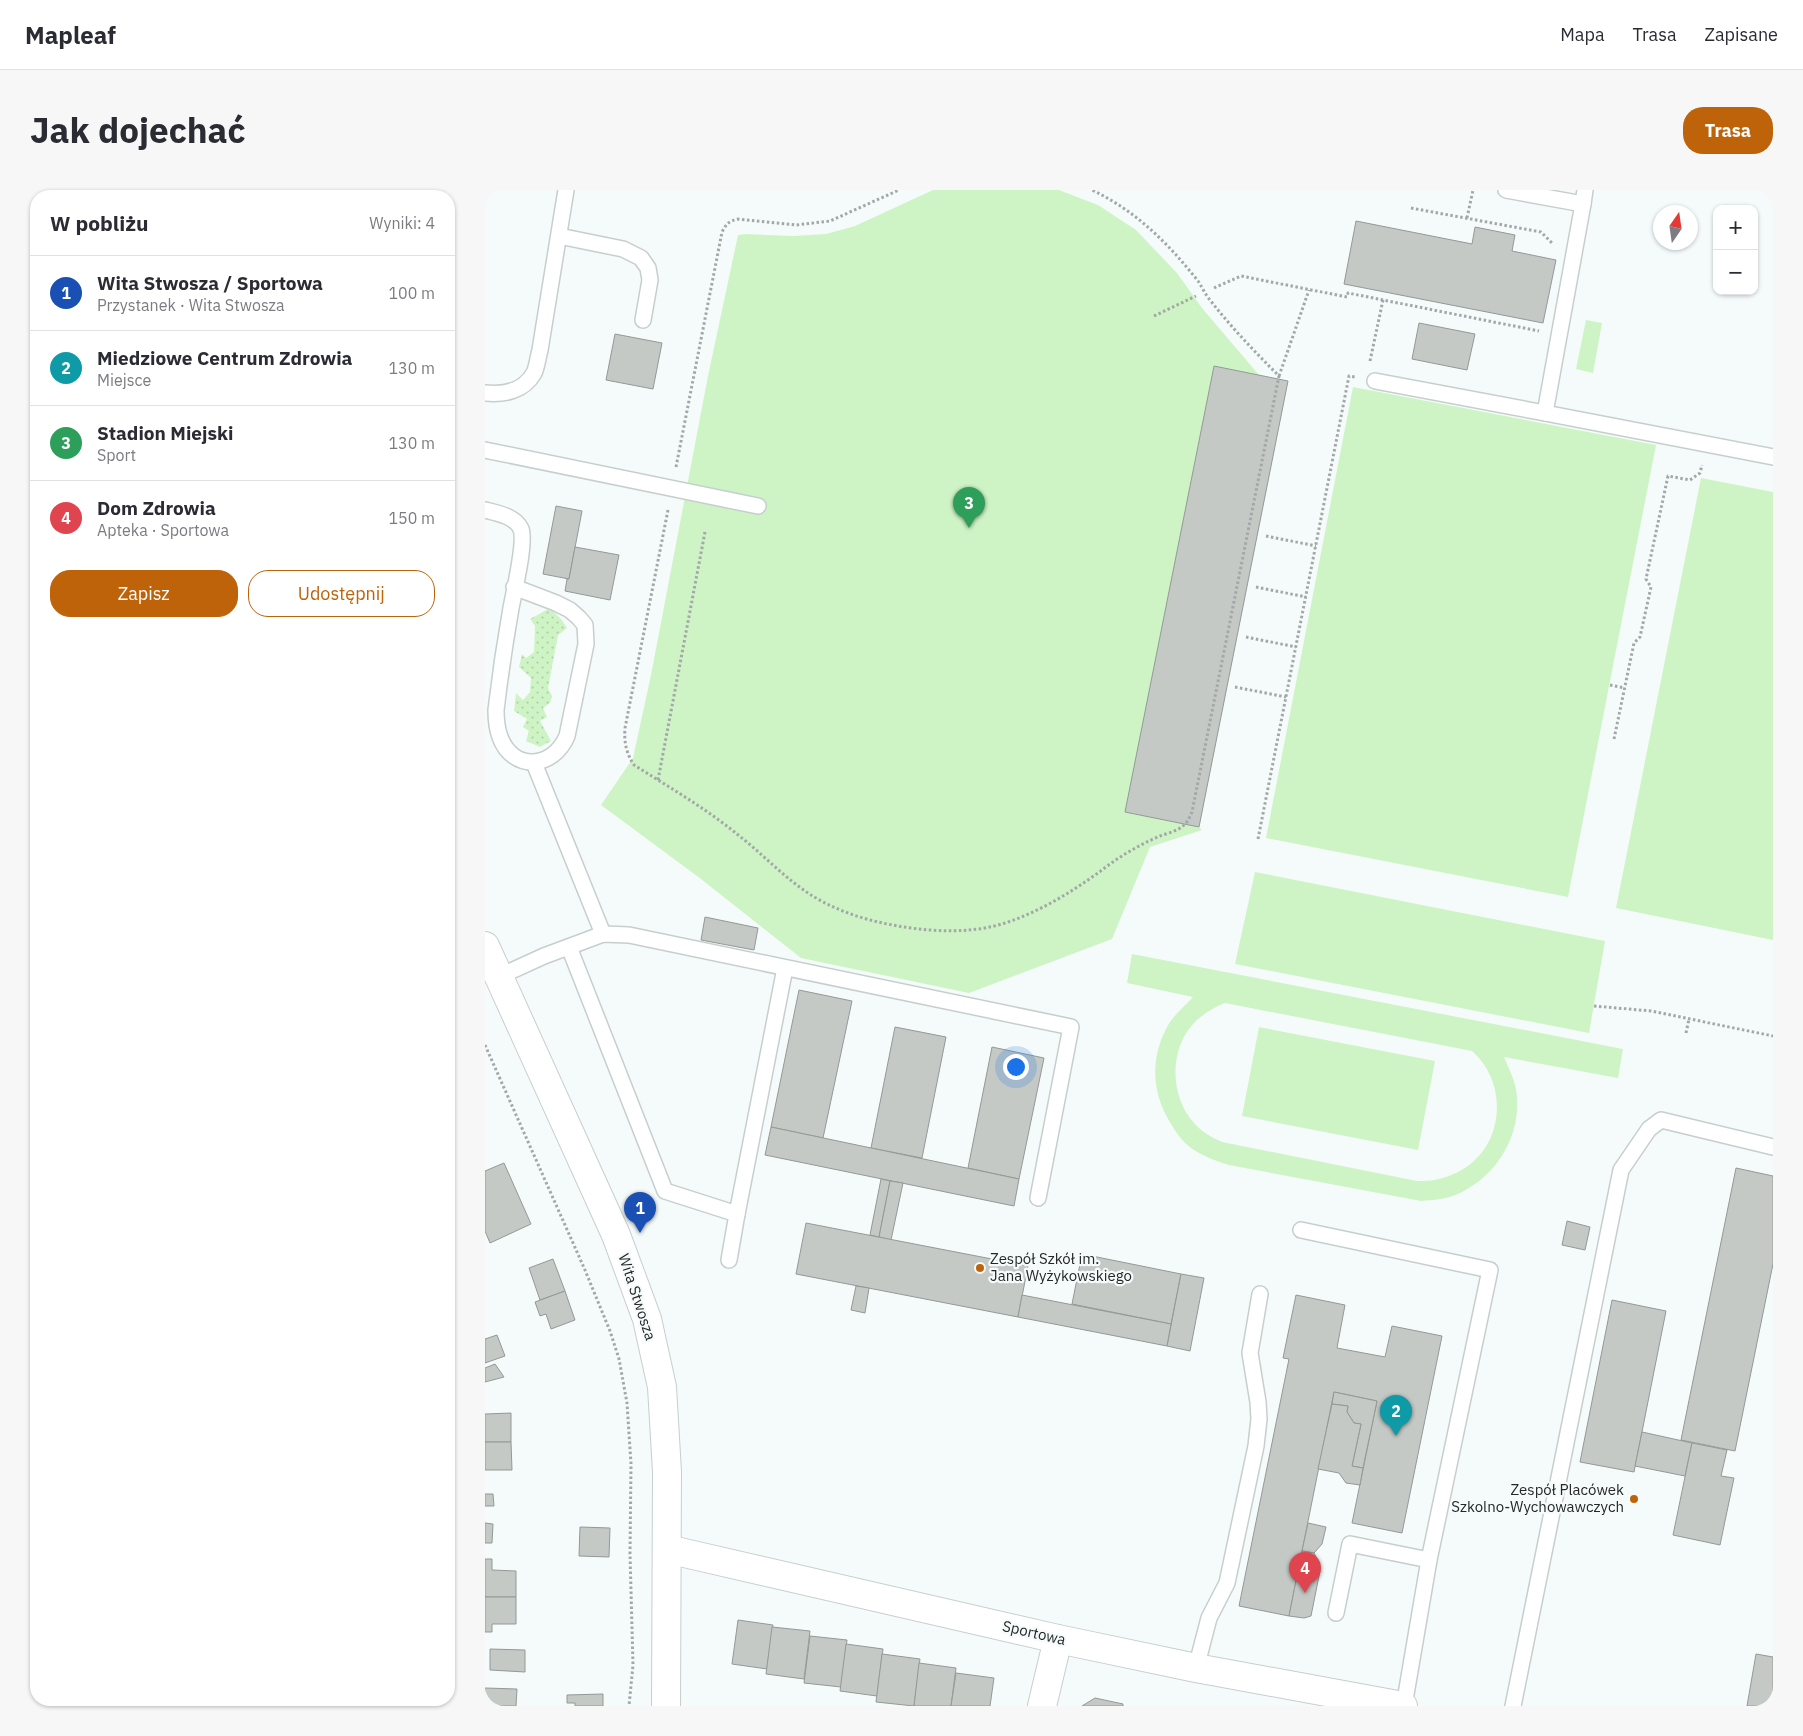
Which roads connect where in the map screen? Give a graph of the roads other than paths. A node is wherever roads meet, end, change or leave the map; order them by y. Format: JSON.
{"nodes":[{"id":1,"x":566,"y":190,"type":"edge"},
{"id":2,"x":1506,"y":190,"type":"edge"},
{"id":3,"x":1584,"y":197,"type":"edge"},
{"id":4,"x":559,"y":236,"type":"junction"},
{"id":5,"x":643,"y":320,"type":"dead end"},
{"id":6,"x":1371,"y":380,"type":"road end"},
{"id":7,"x":485,"y":393,"type":"edge"},
{"id":8,"x":1545,"y":413,"type":"junction"},
{"id":9,"x":485,"y":450,"type":"edge"},
{"id":10,"x":1773,"y":457,"type":"edge"},
{"id":11,"x":758,"y":506,"type":"dead end"},
{"id":12,"x":485,"y":510,"type":"edge"},
{"id":13,"x":514,"y":588,"type":"junction"},
{"id":14,"x":534,"y":763,"type":"junction"},
{"id":15,"x":603,"y":934,"type":"junction"},
{"id":16,"x":485,"y":946,"type":"edge"},
{"id":17,"x":569,"y":946,"type":"junction"},
{"id":18,"x":785,"y":968,"type":"junction"},
{"id":19,"x":499,"y":976,"type":"junction"},
{"id":20,"x":1773,"y":1147,"type":"edge"},
{"id":21,"x":1038,"y":1198,"type":"dead end"},
{"id":22,"x":737,"y":1214,"type":"junction"},
{"id":23,"x":1301,"y":1230,"type":"dead end"},
{"id":24,"x":729,"y":1260,"type":"dead end"},
{"id":25,"x":1260,"y":1294,"type":"dead end"},
{"id":26,"x":667,"y":1549,"type":"junction"},
{"id":27,"x":1429,"y":1560,"type":"junction"},
{"id":28,"x":1336,"y":1613,"type":"dead end"},
{"id":29,"x":1057,"y":1639,"type":"junction"},
{"id":30,"x":1196,"y":1668,"type":"junction"},
{"id":31,"x":666,"y":1706,"type":"edge"},
{"id":32,"x":1042,"y":1706,"type":"edge"},
{"id":33,"x":1404,"y":1706,"type":"edge"},
{"id":34,"x":1513,"y":1706,"type":"edge"}],
"edges":[{"from":1,"to":4,"type":"lane"},
{"from":2,"to":3,"type":"lane"},
{"from":3,"to":8,"type":"lane"},
{"from":4,"to":5,"type":"lane"},
{"from":4,"to":7,"type":"lane"},
{"from":6,"to":8,"type":"lane"},
{"from":8,"to":10,"type":"lane"},
{"from":9,"to":11,"type":"lane"},
{"from":12,"to":13,"type":"lane"},
{"from":13,"to":14,"type":"lane"},
{"from":13,"to":14,"type":"lane"},
{"from":14,"to":15,"type":"lane"},
{"from":15,"to":17,"type":"lane"},
{"from":15,"to":18,"type":"lane"},
{"from":16,"to":19,"type":"street","name":"Wita Stwosza"},
{"from":17,"to":19,"type":"lane"},
{"from":17,"to":22,"type":"lane"},
{"from":18,"to":21,"type":"lane"},
{"from":18,"to":22,"type":"lane"},
{"from":19,"to":26,"type":"street","name":"Wita Stwosza"},
{"from":20,"to":34,"type":"lane"},
{"from":22,"to":24,"type":"lane"},
{"from":23,"to":27,"type":"lane"},
{"from":25,"to":30,"type":"lane"},
{"from":26,"to":29,"type":"street","name":"Sportowa"},
{"from":26,"to":31,"type":"street","name":"Wita Stwosza"},
{"from":27,"to":28,"type":"lane"},
{"from":27,"to":33,"type":"lane"},
{"from":29,"to":30,"type":"street","name":"Sportowa"},
{"from":29,"to":32,"type":"street"},
{"from":30,"to":33,"type":"street","name":"Sportowa"}]}
